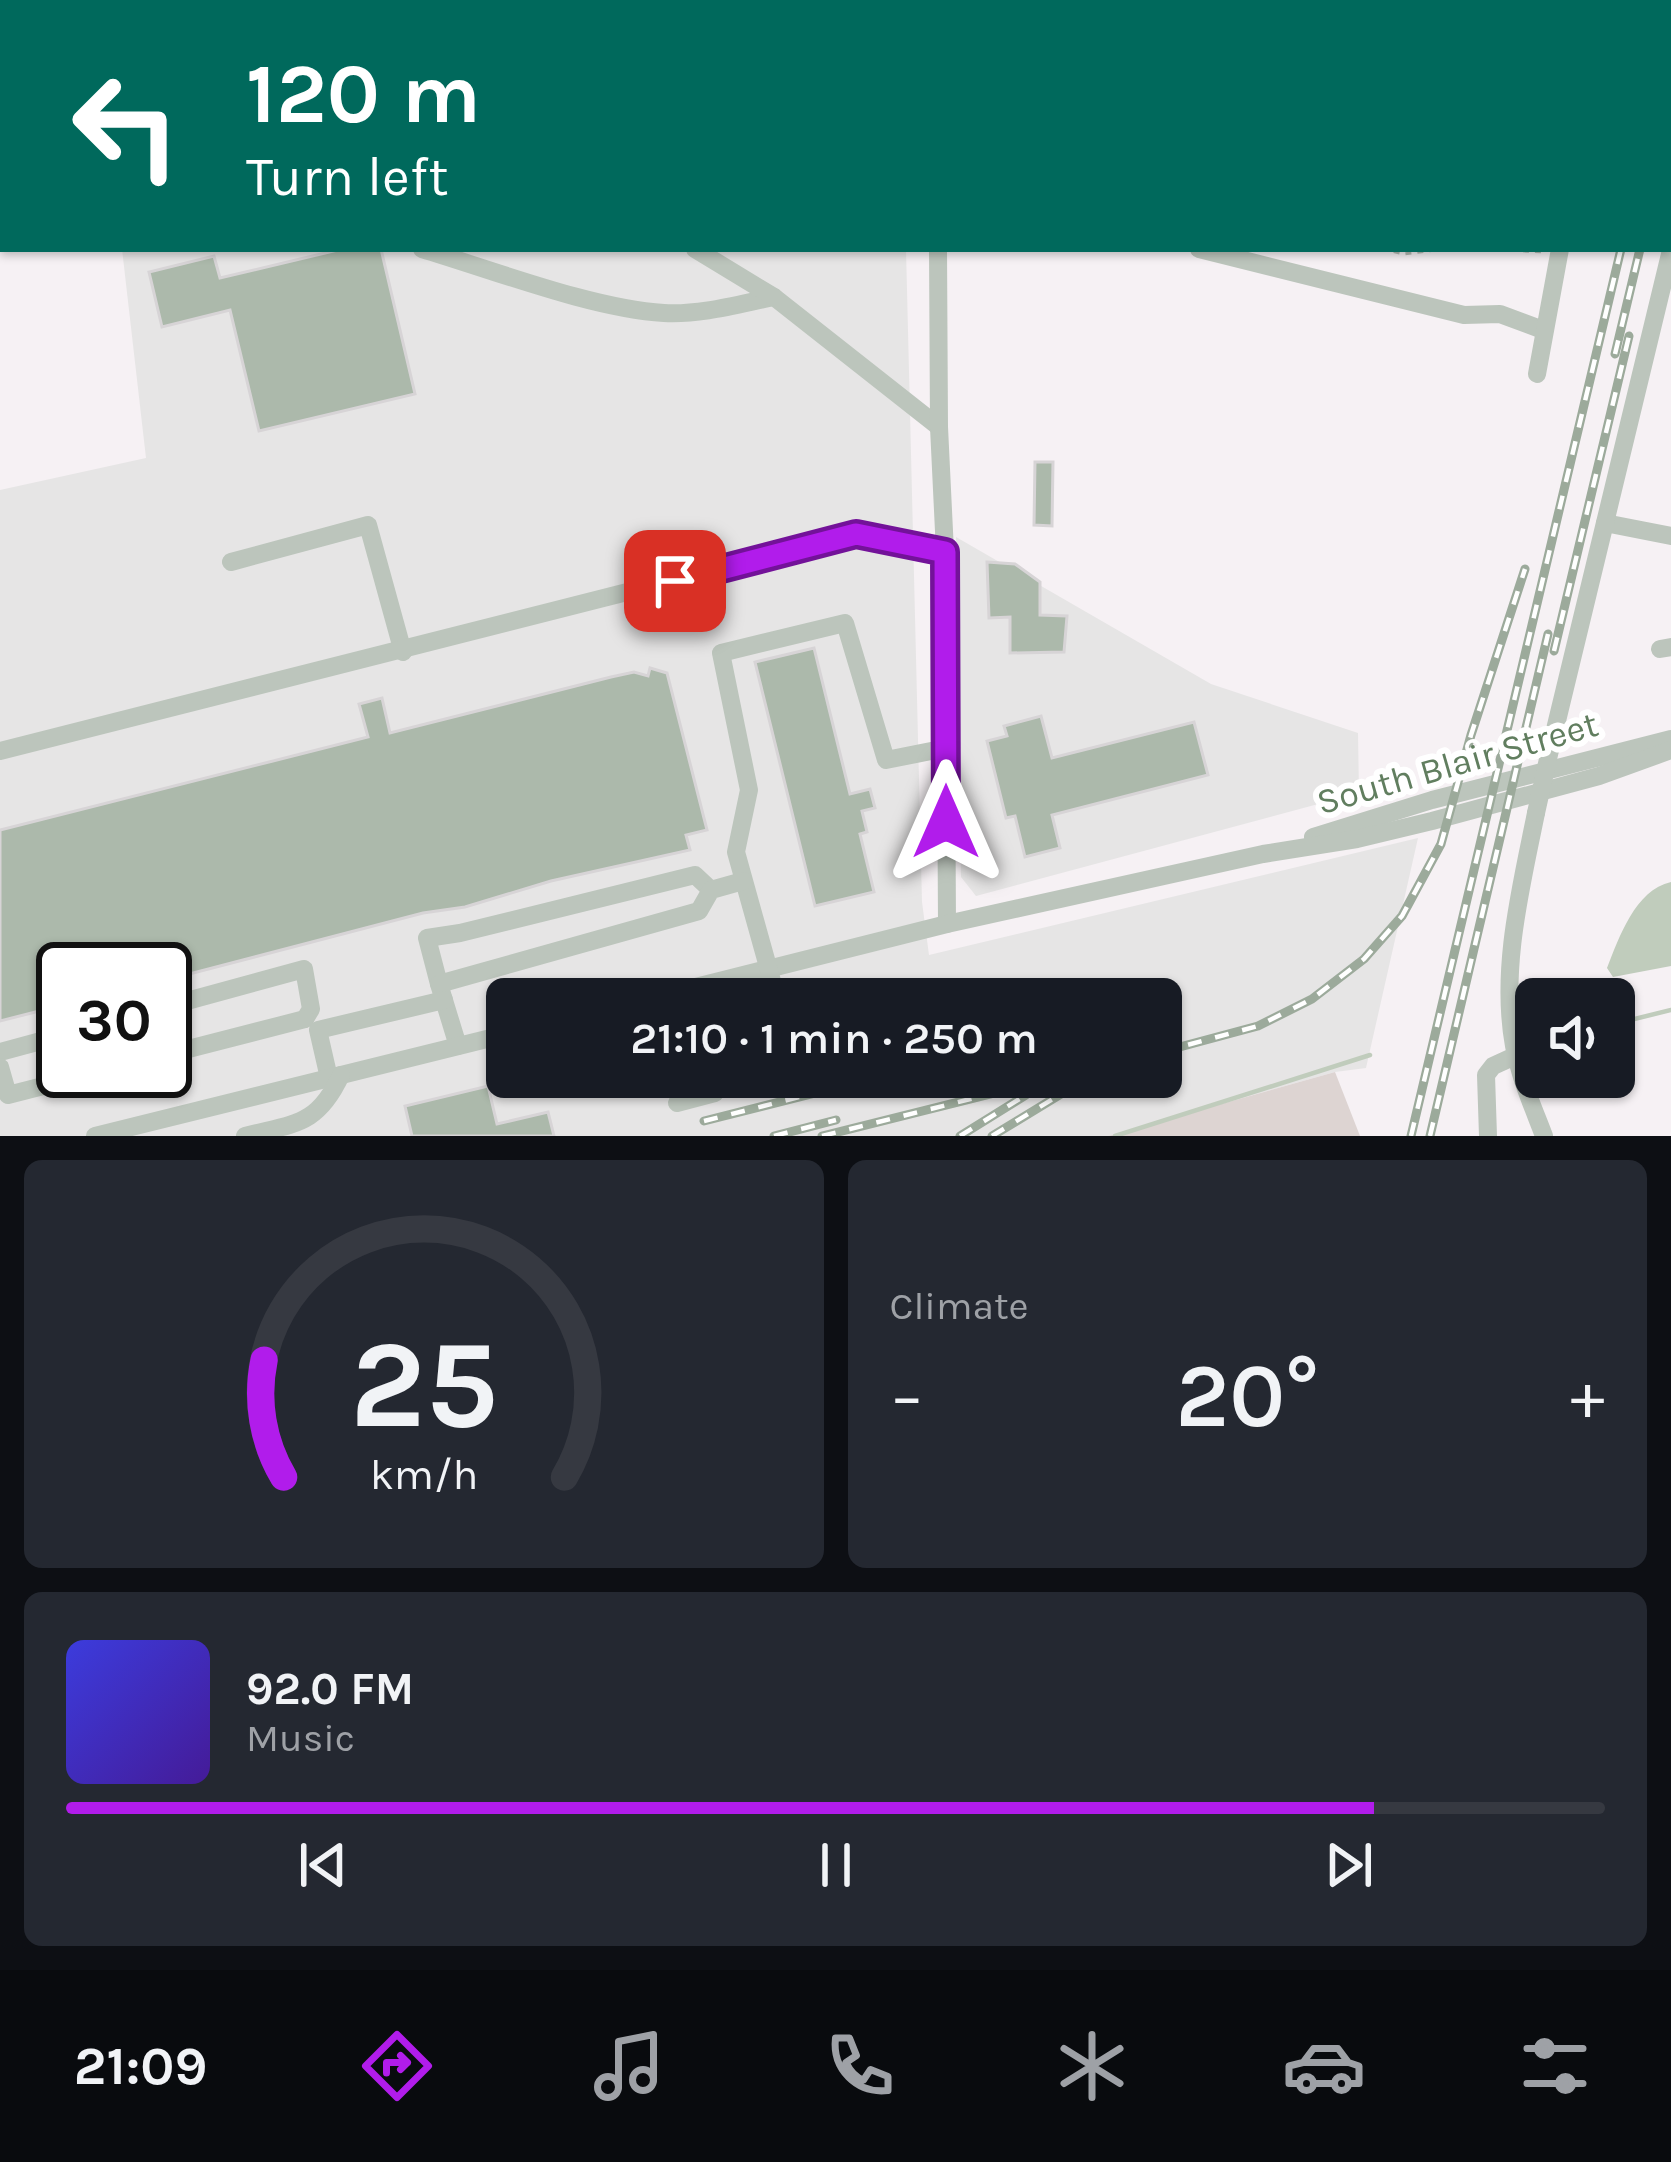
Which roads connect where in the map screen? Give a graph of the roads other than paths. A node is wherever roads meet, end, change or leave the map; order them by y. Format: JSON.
{"nodes":[{"id":1,"x":432,"y":252,"type":"edge"},
{"id":2,"x":699,"y":252,"type":"edge"},
{"id":3,"x":938,"y":252,"type":"edge"},
{"id":4,"x":1211,"y":252,"type":"edge"},
{"id":5,"x":1560,"y":252,"type":"edge"},
{"id":6,"x":1671,"y":252,"type":"edge"},
{"id":7,"x":774,"y":297,"type":"junction"},
{"id":8,"x":1543,"y":330,"type":"junction"},
{"id":9,"x":1537,"y":374,"type":"dead end"},
{"id":10,"x":939,"y":427,"type":"junction"},
{"id":11,"x":1605,"y":523,"type":"junction"},
{"id":12,"x":1671,"y":536,"type":"edge"},
{"id":13,"x":945,"y":552,"type":"junction"},
{"id":14,"x":231,"y":562,"type":"dead end"},
{"id":15,"x":403,"y":652,"type":"junction"},
{"id":16,"x":1671,"y":739,"type":"edge"},
{"id":17,"x":946,"y":748,"type":"junction"},
{"id":18,"x":1671,"y":750,"type":"edge"},
{"id":19,"x":0,"y":751,"type":"edge"},
{"id":20,"x":1263,"y":854,"type":"junction"},
{"id":21,"x":743,"y":881,"type":"junction"},
{"id":22,"x":711,"y":890,"type":"junction"},
{"id":23,"x":947,"y":925,"type":"junction"},
{"id":24,"x":769,"y":969,"type":"junction"},
{"id":25,"x":733,"y":978,"type":"edge"},
{"id":26,"x":771,"y":978,"type":"edge"},
{"id":27,"x":442,"y":992,"type":"junction"},
{"id":28,"x":192,"y":1000,"type":"edge"},
{"id":29,"x":312,"y":1024,"type":"junction"},
{"id":30,"x":486,"y":1039,"type":"edge"},
{"id":31,"x":1515,"y":1041,"type":"edge"},
{"id":32,"x":36,"y":1042,"type":"edge"},
{"id":33,"x":458,"y":1046,"type":"junction"},
{"id":34,"x":192,"y":1049,"type":"edge"},
{"id":35,"x":0,"y":1052,"type":"edge"},
{"id":36,"x":1515,"y":1055,"type":"edge"},
{"id":37,"x":0,"y":1067,"type":"edge"},
{"id":38,"x":335,"y":1077,"type":"junction"},
{"id":39,"x":36,"y":1088,"type":"edge"},
{"id":40,"x":696,"y":1098,"type":"edge"},
{"id":41,"x":1531,"y":1098,"type":"edge"},
{"id":42,"x":677,"y":1103,"type":"dead end"},
{"id":43,"x":186,"y":1113,"type":"junction"},
{"id":44,"x":95,"y":1136,"type":"edge"},
{"id":45,"x":191,"y":1136,"type":"edge"},
{"id":46,"x":245,"y":1136,"type":"edge"},
{"id":47,"x":1488,"y":1136,"type":"edge"},
{"id":48,"x":1544,"y":1136,"type":"edge"}],
"edges":[{"from":1,"to":7,"type":"street"},
{"from":2,"to":7,"type":"street"},
{"from":3,"to":10,"type":"street"},
{"from":4,"to":8,"type":"street"},
{"from":5,"to":8,"type":"street"},
{"from":6,"to":11,"type":"street"},
{"from":7,"to":10,"type":"street"},
{"from":8,"to":9,"type":"street"},
{"from":10,"to":13,"type":"street"},
{"from":11,"to":12,"type":"street"},
{"from":11,"to":31,"type":"street","bridge":true},
{"from":13,"to":15,"type":"street"},
{"from":13,"to":17,"type":"street"},
{"from":14,"to":15,"type":"street"},
{"from":15,"to":19,"type":"street"},
{"from":16,"to":20,"type":"street","name":"South Blair Street"},
{"from":17,"to":21,"type":"street"},
{"from":17,"to":23,"type":"street"},
{"from":18,"to":20,"type":"street","name":"South Blair Street"},
{"from":20,"to":23,"type":"street","name":"South Blair Street"},
{"from":21,"to":22,"type":"street"},
{"from":21,"to":24,"type":"street"},
{"from":22,"to":27,"type":"street"},
{"from":22,"to":27,"type":"street"},
{"from":23,"to":24,"type":"street","name":"South Blair Street"},
{"from":24,"to":25,"type":"street","name":"South Blair Street"},
{"from":24,"to":26,"type":"street"},
{"from":27,"to":29,"type":"street"},
{"from":27,"to":33,"type":"street"},
{"from":28,"to":29,"type":"street"},
{"from":29,"to":34,"type":"street"},
{"from":29,"to":38,"type":"street"},
{"from":30,"to":33,"type":"street"},
{"from":32,"to":35,"type":"street"},
{"from":33,"to":38,"type":"street"},
{"from":36,"to":47,"type":"street"},
{"from":37,"to":39,"type":"street"},
{"from":38,"to":43,"type":"street"},
{"from":38,"to":46,"type":"street"},
{"from":40,"to":42,"type":"street"},
{"from":41,"to":48,"type":"street"},
{"from":43,"to":44,"type":"street"},
{"from":43,"to":45,"type":"street"}]}
